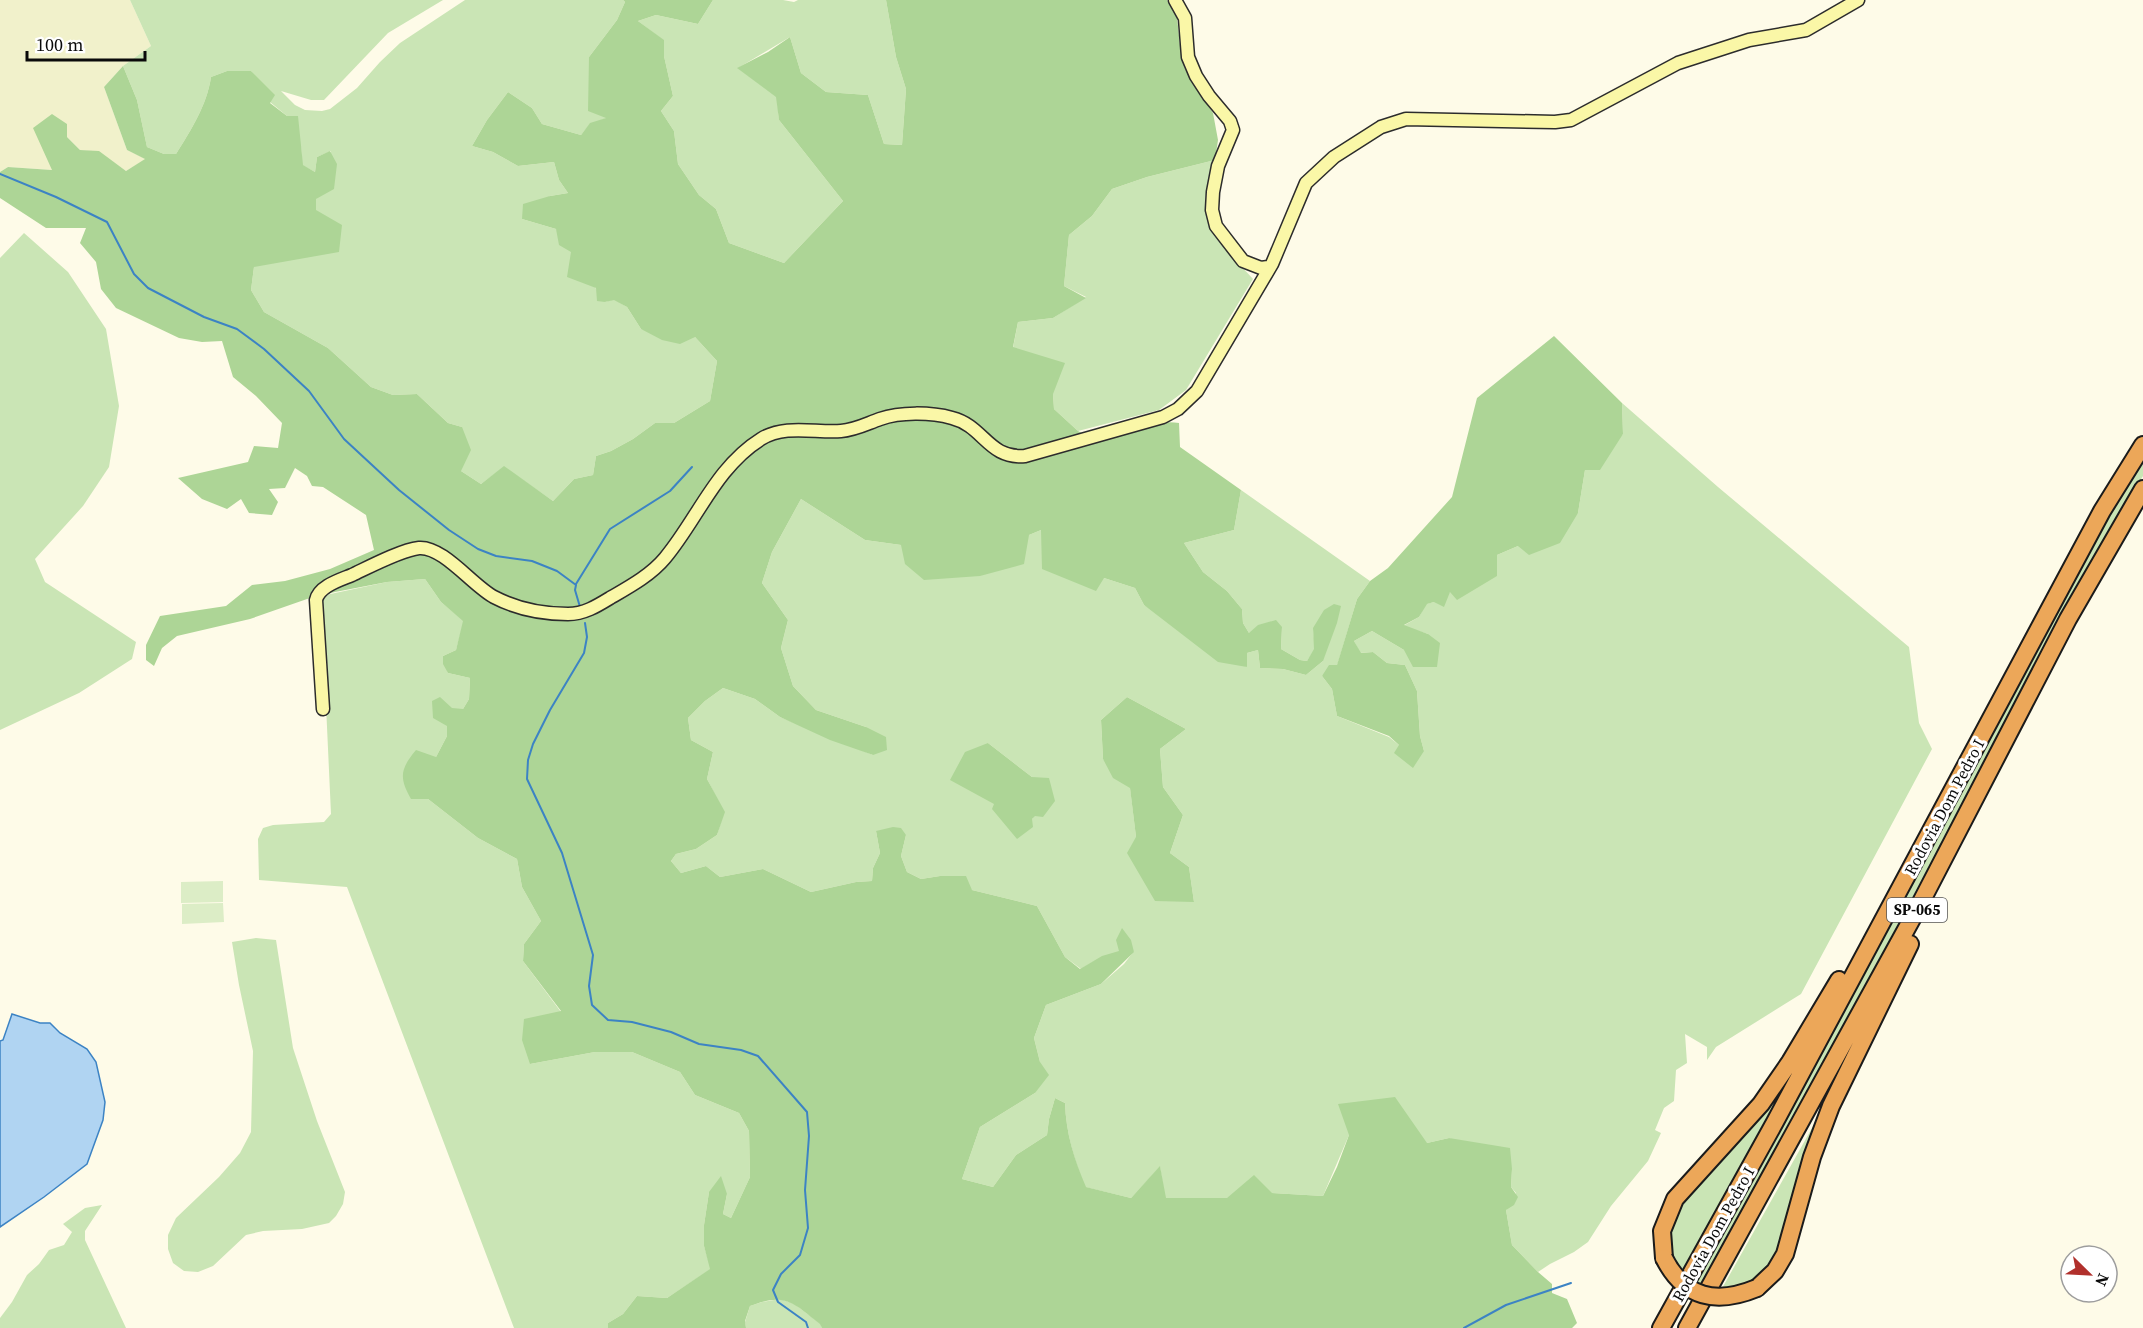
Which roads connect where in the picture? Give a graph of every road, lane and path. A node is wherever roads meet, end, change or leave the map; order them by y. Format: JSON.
{"nodes":[{"id":1,"x":1175,"y":0,"type":"edge"},
{"id":2,"x":1858,"y":0,"type":"edge"},
{"id":3,"x":1268,"y":267,"type":"junction"},
{"id":4,"x":2143,"y":445,"type":"edge"},
{"id":5,"x":2143,"y":489,"type":"edge"},
{"id":6,"x":323,"y":709,"type":"dead end"},
{"id":7,"x":1986,"y":776,"type":"junction"},
{"id":8,"x":1930,"y":831,"type":"junction"},
{"id":9,"x":1660,"y":1328,"type":"edge"},
{"id":10,"x":1688,"y":1328,"type":"edge"}],
"edges":[{"from":1,"to":3,"type":"street"},
{"from":2,"to":3,"type":"street"},
{"from":3,"to":6,"type":"street"},
{"from":4,"to":8,"type":"highway","name":"Rodovia Dom Pedro I","number":"SP-065"},
{"from":5,"to":7,"type":"highway","name":"Rodovia Dom Pedro I","number":"SP-065"},
{"from":7,"to":8,"type":"highway","bridge":true},
{"from":7,"to":10,"type":"highway","name":"Rodovia Dom Pedro I","number":"SP-065"},
{"from":8,"to":9,"type":"highway","name":"Rodovia Dom Pedro I","number":"SP-065"}]}
